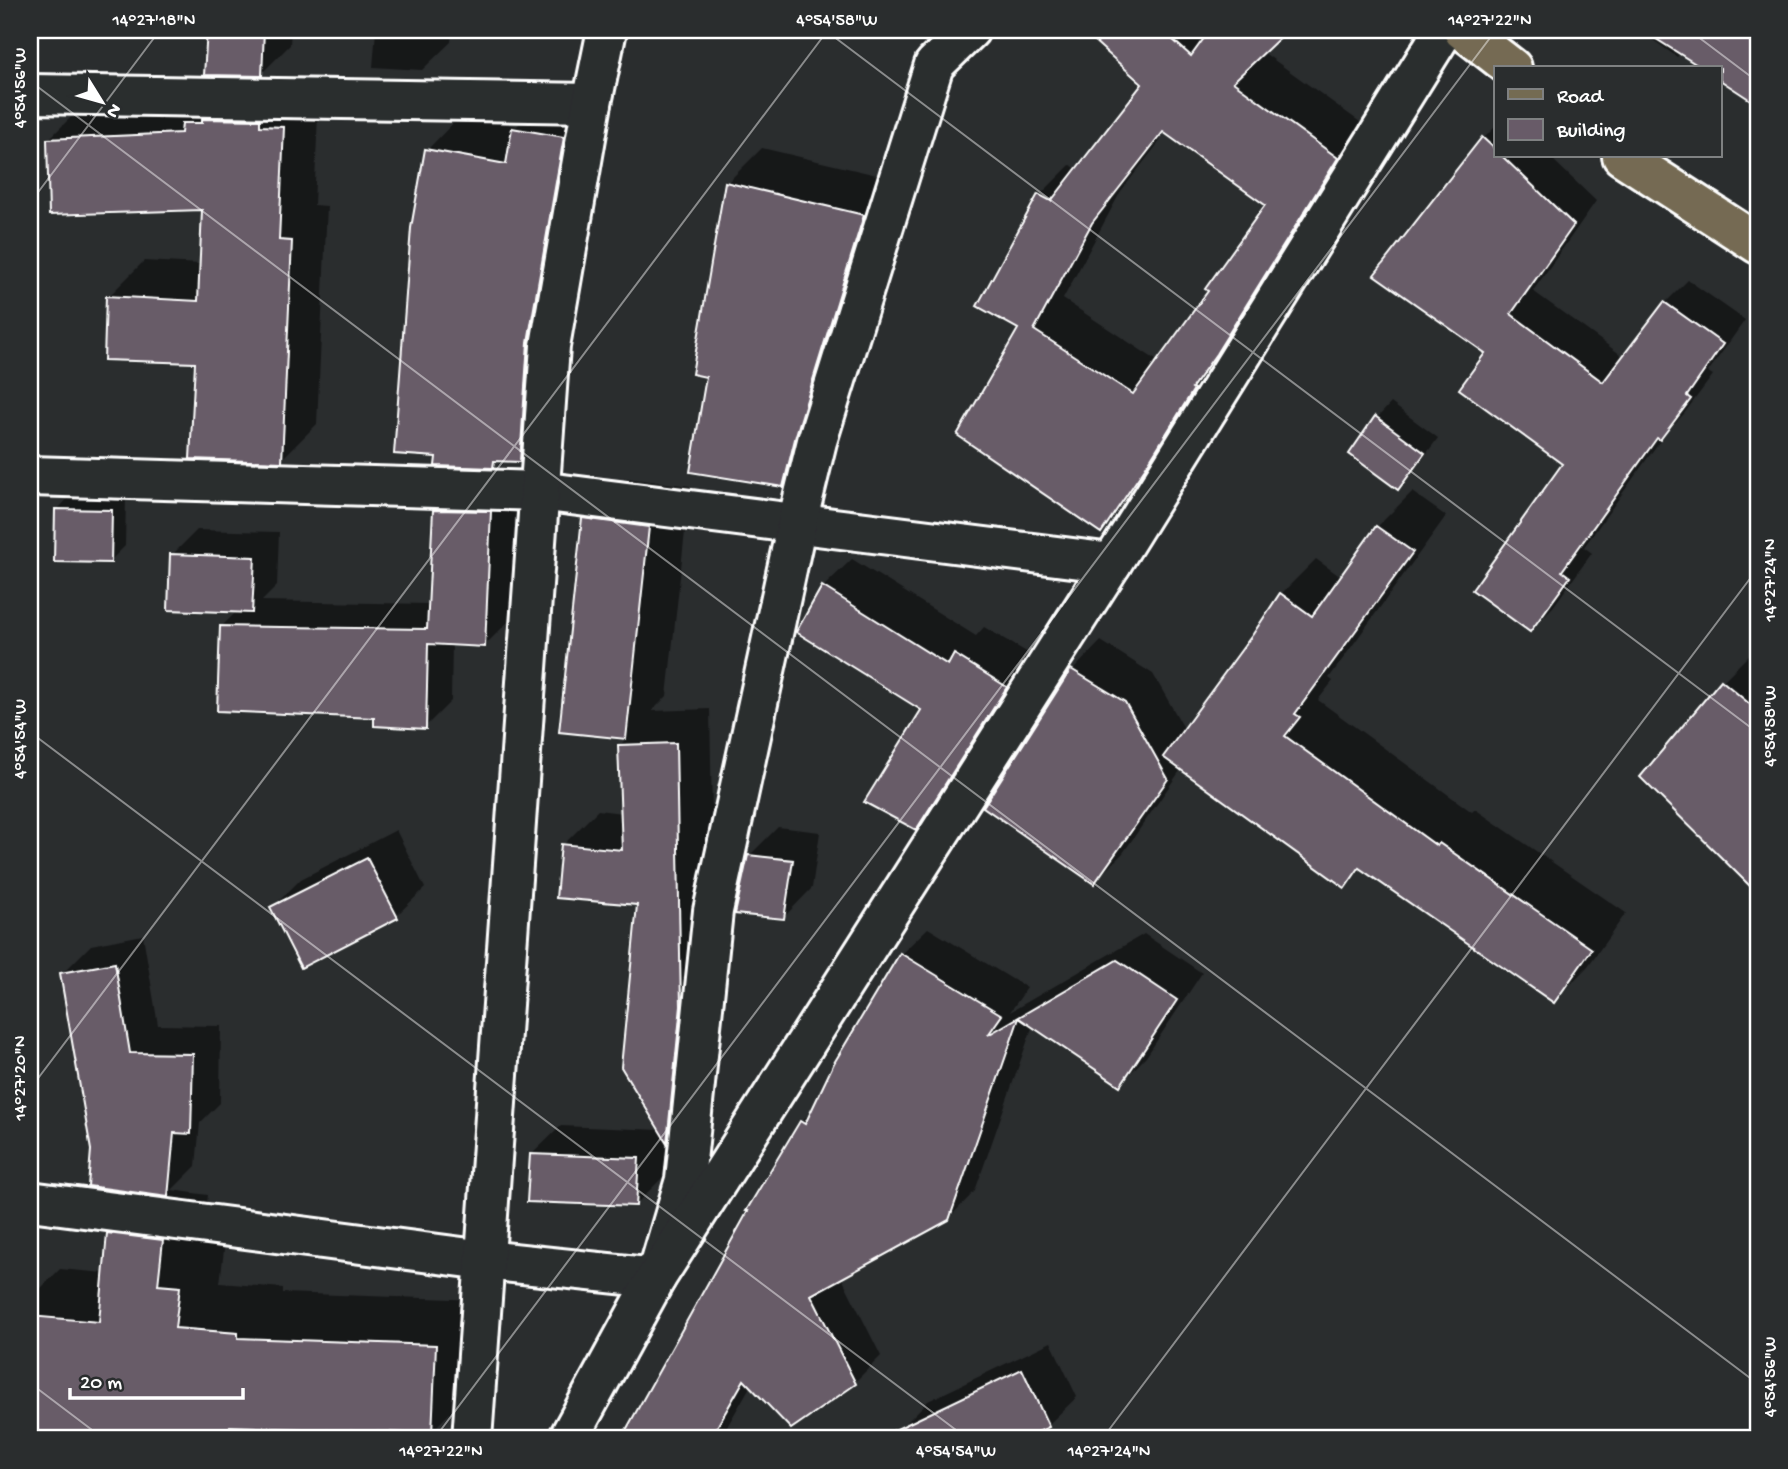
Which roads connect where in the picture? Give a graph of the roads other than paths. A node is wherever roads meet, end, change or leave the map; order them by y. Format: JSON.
{"nodes":[{"id":1,"x":607,"y":30,"type":"edge"},
{"id":2,"x":970,"y":30,"type":"edge"},
{"id":3,"x":1444,"y":30,"type":"edge"},
{"id":4,"x":1463,"y":30,"type":"edge"},
{"id":5,"x":1509,"y":66,"type":"edge"},
{"id":6,"x":30,"y":94,"type":"edge"},
{"id":7,"x":592,"y":103,"type":"junction"},
{"id":8,"x":1625,"y":158,"type":"edge"},
{"id":9,"x":1758,"y":244,"type":"edge"},
{"id":10,"x":30,"y":476,"type":"edge"},
{"id":11,"x":539,"y":491,"type":"junction"},
{"id":12,"x":797,"y":523,"type":"junction"},
{"id":13,"x":1112,"y":563,"type":"junction"},
{"id":14,"x":30,"y":1201,"type":"edge"},
{"id":15,"x":485,"y":1260,"type":"junction"},
{"id":16,"x":656,"y":1278,"type":"junction"},
{"id":17,"x":472,"y":1439,"type":"edge"},
{"id":18,"x":568,"y":1439,"type":"edge"}],
"edges":[{"from":1,"to":7,"type":"street"},
{"from":2,"to":12,"type":"street"},
{"from":3,"to":13,"type":"street"},
{"from":4,"to":5,"type":"main road"},
{"from":6,"to":7,"type":"street"},
{"from":7,"to":11,"type":"street"},
{"from":8,"to":9,"type":"main road"},
{"from":10,"to":11,"type":"street"},
{"from":11,"to":12,"type":"street"},
{"from":11,"to":15,"type":"street"},
{"from":12,"to":13,"type":"street"},
{"from":12,"to":16,"type":"street"},
{"from":13,"to":16,"type":"street"},
{"from":14,"to":15,"type":"street"},
{"from":15,"to":16,"type":"street"},
{"from":15,"to":17,"type":"street"},
{"from":16,"to":18,"type":"street"}]}
